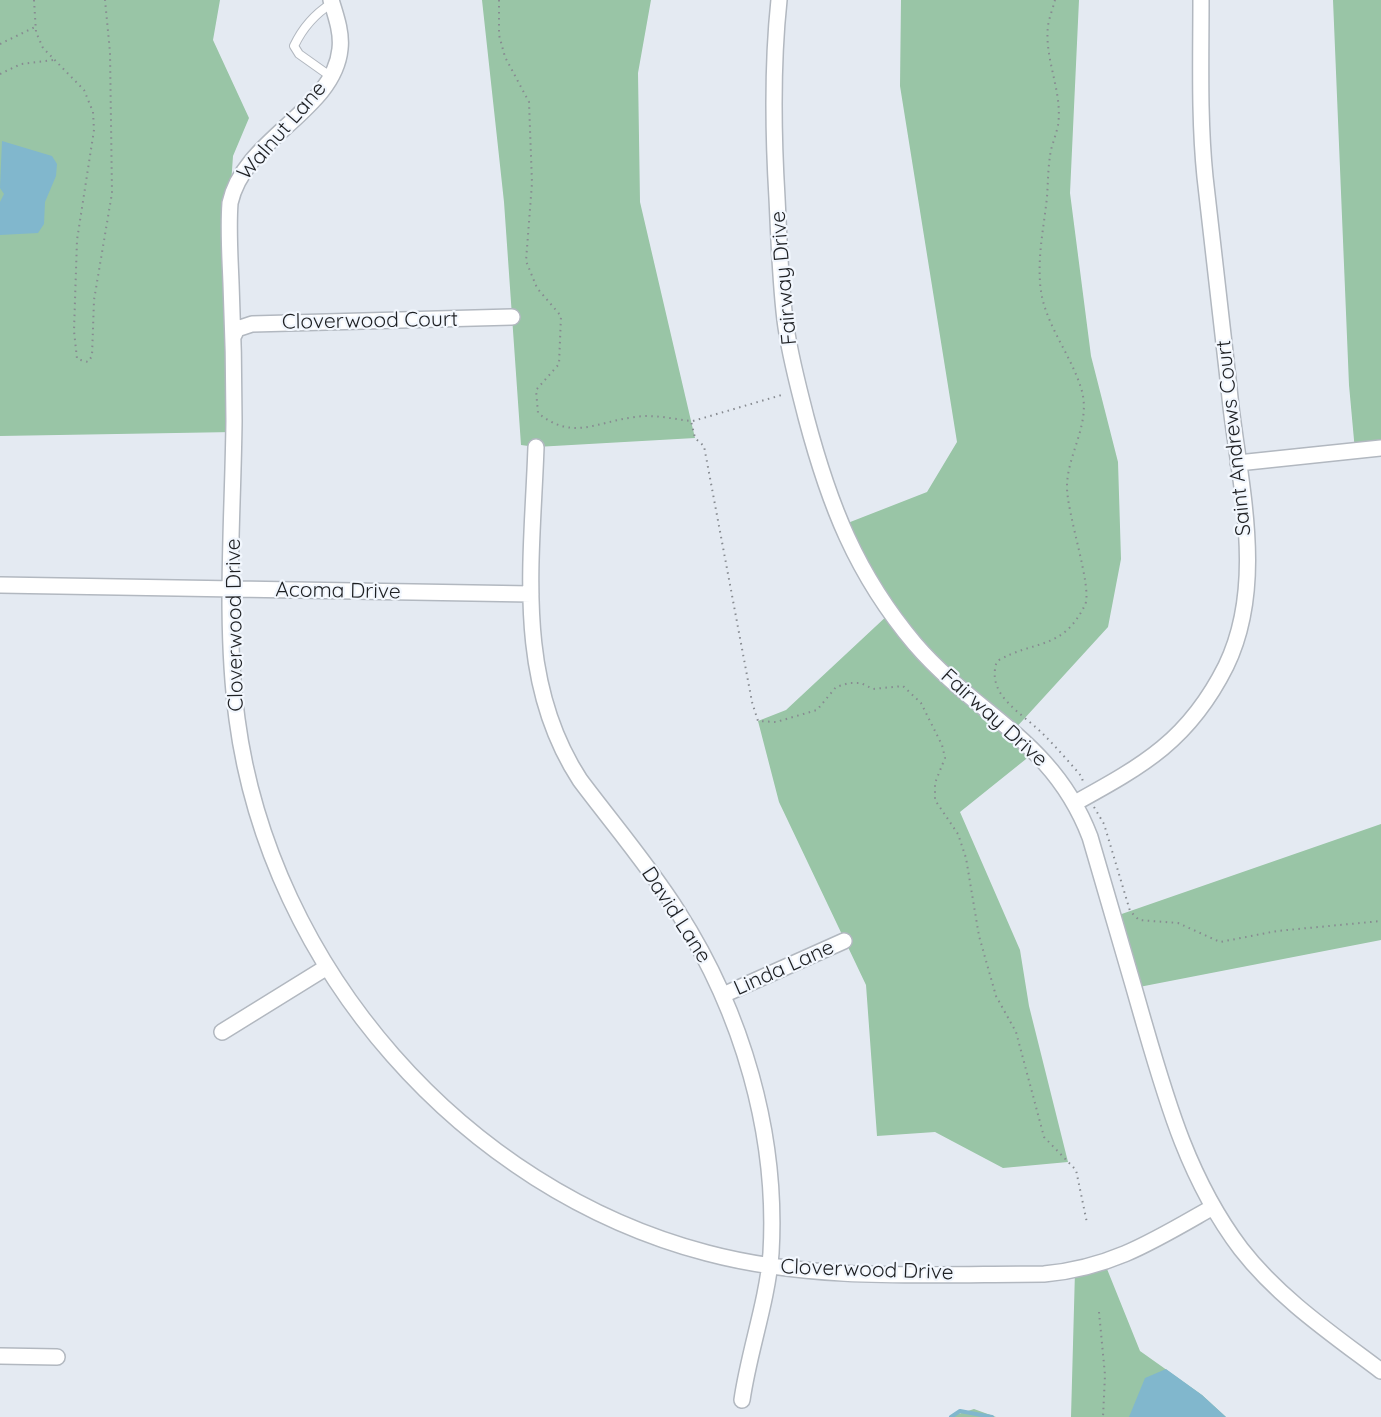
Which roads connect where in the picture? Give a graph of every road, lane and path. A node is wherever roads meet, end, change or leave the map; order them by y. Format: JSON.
{"nodes":[{"id":1,"x":34,"y":0,"type":"edge"},
{"id":2,"x":105,"y":0,"type":"edge"},
{"id":3,"x":500,"y":0,"type":"edge"},
{"id":4,"x":779,"y":0,"type":"edge"},
{"id":5,"x":1055,"y":0,"type":"edge"},
{"id":6,"x":1201,"y":0,"type":"edge"},
{"id":7,"x":332,"y":1,"type":"edge"},
{"id":8,"x":36,"y":26,"type":"junction"},
{"id":9,"x":0,"y":44,"type":"edge"},
{"id":10,"x":53,"y":60,"type":"junction"},
{"id":11,"x":0,"y":74,"type":"edge"},
{"id":12,"x":330,"y":76,"type":"junction"},
{"id":13,"x":512,"y":317,"type":"dead end"},
{"id":14,"x":233,"y":337,"type":"junction"},
{"id":15,"x":799,"y":390,"type":"junction"},
{"id":16,"x":691,"y":422,"type":"junction"},
{"id":17,"x":536,"y":447,"type":"dead end"},
{"id":18,"x":1381,"y":448,"type":"edge"},
{"id":19,"x":1238,"y":463,"type":"junction"},
{"id":20,"x":0,"y":585,"type":"edge"},
{"id":21,"x":232,"y":589,"type":"junction"},
{"id":22,"x":531,"y":594,"type":"junction"},
{"id":23,"x":1083,"y":783,"type":"dead end"},
{"id":24,"x":1075,"y":803,"type":"junction"},
{"id":25,"x":1094,"y":806,"type":"dead end"},
{"id":26,"x":1381,"y":921,"type":"edge"},
{"id":27,"x":844,"y":941,"type":"dead end"},
{"id":28,"x":327,"y":968,"type":"junction"},
{"id":29,"x":723,"y":995,"type":"junction"},
{"id":30,"x":222,"y":1032,"type":"dead end"},
{"id":31,"x":1213,"y":1207,"type":"junction"},
{"id":32,"x":1087,"y":1223,"type":"dead end"},
{"id":33,"x":770,"y":1265,"type":"junction"},
{"id":34,"x":1100,"y":1312,"type":"dead end"},
{"id":35,"x":0,"y":1356,"type":"edge"},
{"id":36,"x":57,"y":1357,"type":"dead end"},
{"id":37,"x":1381,"y":1371,"type":"edge"},
{"id":38,"x":742,"y":1401,"type":"dead end"},
{"id":39,"x":1102,"y":1417,"type":"edge"}],
"edges":[{"from":1,"to":8,"type":"path"},
{"from":2,"to":10,"type":"path"},
{"from":3,"to":16,"type":"path"},
{"from":4,"to":15,"type":"street","name":"Fairway Drive"},
{"from":5,"to":23,"type":"path"},
{"from":6,"to":19,"type":"street","name":"Saint Andrews Court"},
{"from":7,"to":12,"type":"street","name":"Walnut Lane"},
{"from":7,"to":12,"type":"lane"},
{"from":8,"to":9,"type":"path"},
{"from":8,"to":10,"type":"path"},
{"from":10,"to":11,"type":"path"},
{"from":12,"to":14,"type":"street","name":"Walnut Lane"},
{"from":13,"to":14,"type":"street","name":"Cloverwood Court"},
{"from":14,"to":21,"type":"street","name":"Cloverwood Drive"},
{"from":15,"to":16,"type":"path"},
{"from":15,"to":24,"type":"street","name":"Fairway Drive"},
{"from":16,"to":32,"type":"path"},
{"from":17,"to":22,"type":"street","name":"David Lane"},
{"from":18,"to":19,"type":"street"},
{"from":19,"to":24,"type":"street","name":"Saint Andrews Court"},
{"from":20,"to":21,"type":"street","name":"Acoma Drive"},
{"from":21,"to":22,"type":"street","name":"Acoma Drive"},
{"from":21,"to":28,"type":"street","name":"Cloverwood Drive"},
{"from":22,"to":29,"type":"street","name":"David Lane"},
{"from":24,"to":31,"type":"street","name":"Fairway Drive"},
{"from":25,"to":26,"type":"path"},
{"from":27,"to":29,"type":"street","name":"Linda Lane"},
{"from":28,"to":30,"type":"street"},
{"from":28,"to":33,"type":"street","name":"Cloverwood Drive"},
{"from":29,"to":33,"type":"street","name":"David Lane"},
{"from":31,"to":33,"type":"street","name":"Cloverwood Drive"},
{"from":31,"to":37,"type":"street","name":"Fairway Drive"},
{"from":33,"to":38,"type":"street","name":"David Lane"},
{"from":34,"to":39,"type":"path"},
{"from":35,"to":36,"type":"street"}]}
